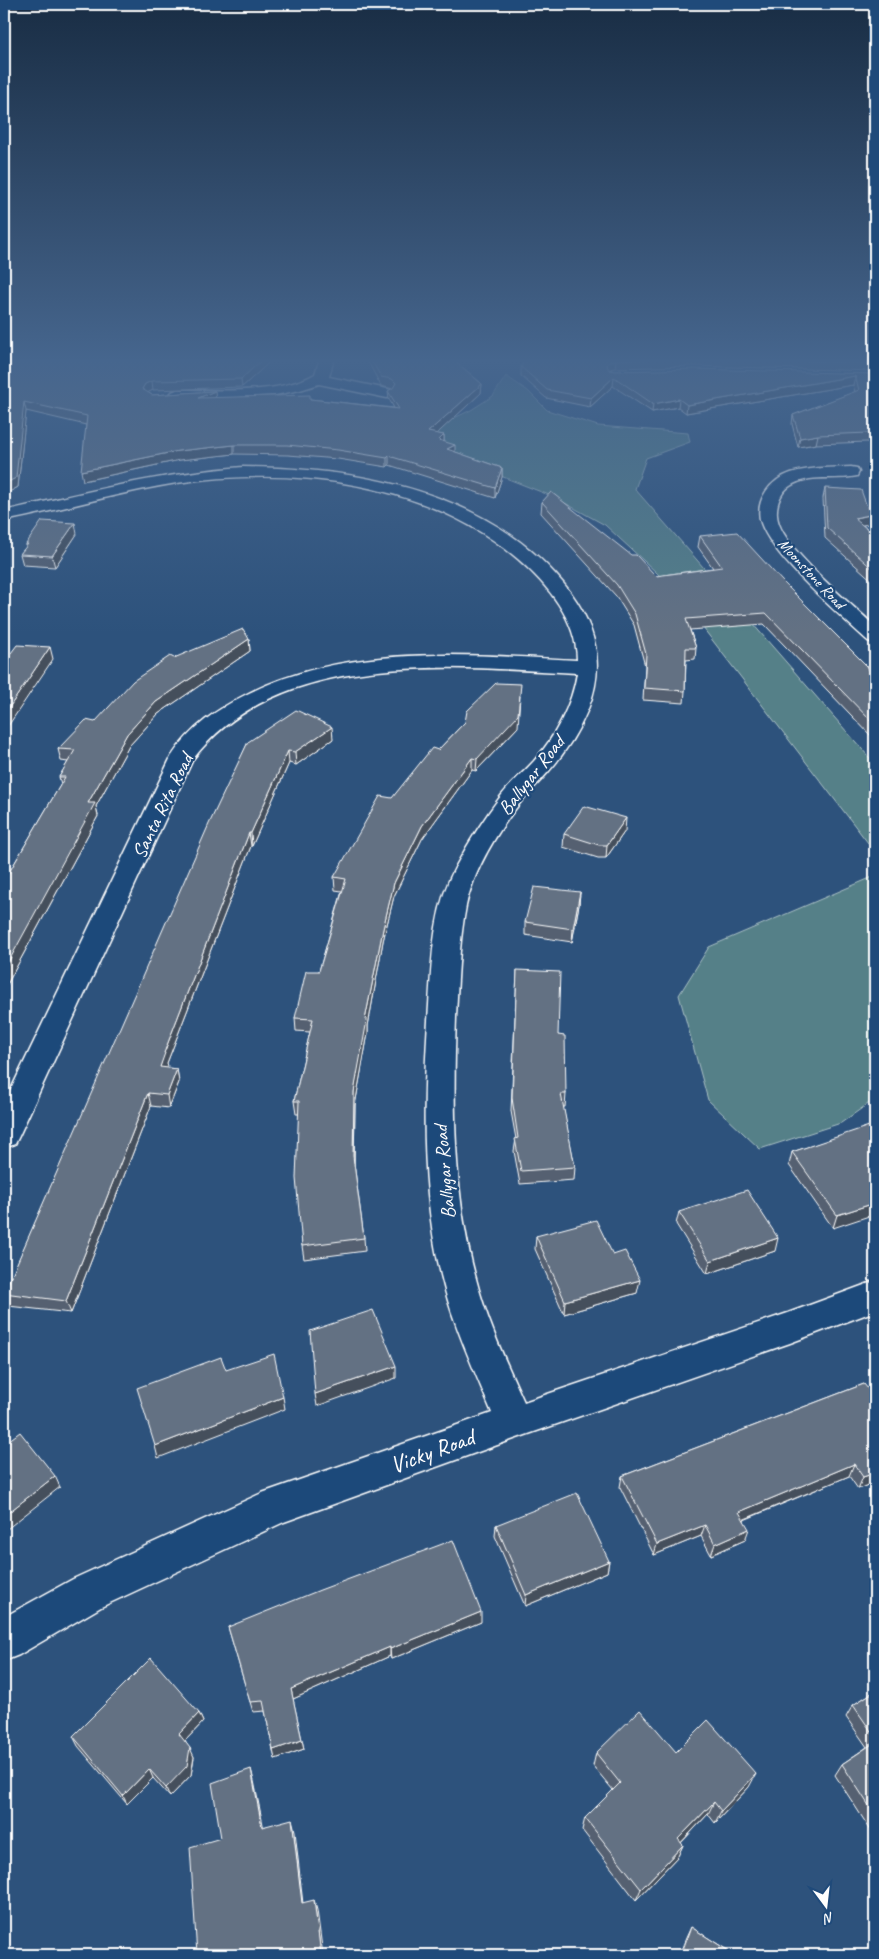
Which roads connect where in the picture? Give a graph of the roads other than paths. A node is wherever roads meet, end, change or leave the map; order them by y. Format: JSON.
{"nodes":[{"id":1,"x":851,"y":472,"type":"dead end"},
{"id":2,"x":4,"y":516,"type":"edge"},
{"id":3,"x":875,"y":637,"type":"edge"},
{"id":4,"x":588,"y":667,"type":"junction"},
{"id":5,"x":4,"y":1136,"type":"edge"},
{"id":6,"x":875,"y":1296,"type":"edge"},
{"id":7,"x":514,"y":1422,"type":"junction"},
{"id":8,"x":4,"y":1640,"type":"edge"}],
"edges":[{"from":1,"to":3,"type":"street","name":"Moonstone Road"},
{"from":2,"to":4,"type":"street","name":"Ballygar Road"},
{"from":4,"to":5,"type":"street","name":"Santa Rita Road"},
{"from":4,"to":7,"type":"street","name":"Ballygar Road"},
{"from":6,"to":7,"type":"street","name":"Vicky Road"},
{"from":7,"to":8,"type":"street","name":"Vicky Road"}]}
